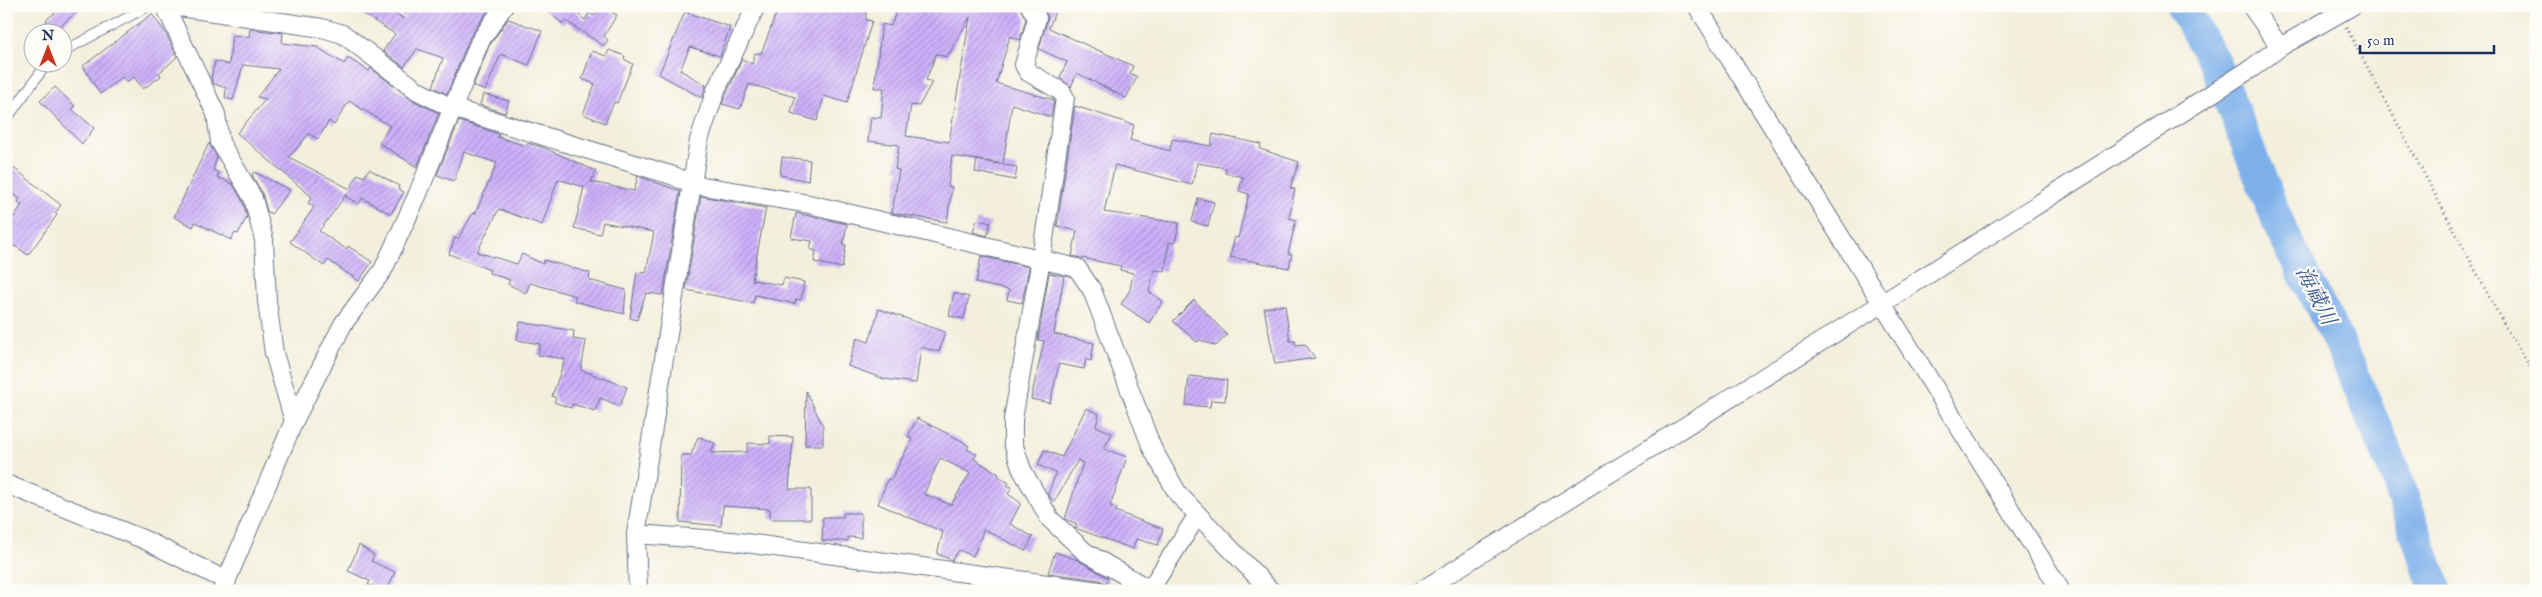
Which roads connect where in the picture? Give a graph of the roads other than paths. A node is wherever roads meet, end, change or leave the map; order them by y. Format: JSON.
{"nodes":[{"id":1,"x":149,"y":6,"type":"edge"},
{"id":2,"x":165,"y":6,"type":"edge"},
{"id":3,"x":173,"y":6,"type":"edge"},
{"id":4,"x":504,"y":6,"type":"edge"},
{"id":5,"x":756,"y":6,"type":"edge"},
{"id":6,"x":1030,"y":6,"type":"edge"},
{"id":7,"x":1697,"y":6,"type":"edge"},
{"id":8,"x":2251,"y":6,"type":"edge"},
{"id":9,"x":2346,"y":10,"type":"edge"},
{"id":10,"x":72,"y":47,"type":"edge"},
{"id":11,"x":2280,"y":47,"type":"junction"},
{"id":12,"x":41,"y":72,"type":"edge"},
{"id":13,"x":452,"y":108,"type":"junction"},
{"id":14,"x":6,"y":120,"type":"edge"},
{"id":15,"x":691,"y":184,"type":"junction"},
{"id":16,"x":1041,"y":259,"type":"junction"},
{"id":17,"x":1883,"y":303,"type":"junction"},
{"id":18,"x":294,"y":422,"type":"junction"},
{"id":19,"x":6,"y":484,"type":"edge"},
{"id":20,"x":1197,"y":516,"type":"junction"},
{"id":21,"x":636,"y":534,"type":"junction"},
{"id":22,"x":224,"y":586,"type":"edge"},
{"id":23,"x":1149,"y":590,"type":"edge"},
{"id":24,"x":638,"y":591,"type":"edge"},
{"id":25,"x":1099,"y":591,"type":"edge"},
{"id":26,"x":1271,"y":591,"type":"edge"},
{"id":27,"x":1421,"y":591,"type":"edge"},
{"id":28,"x":2061,"y":591,"type":"edge"}],
"edges":[{"from":1,"to":10,"type":"lane"},
{"from":2,"to":18,"type":"street"},
{"from":3,"to":13,"type":"street"},
{"from":4,"to":13,"type":"street"},
{"from":5,"to":15,"type":"street"},
{"from":6,"to":16,"type":"street"},
{"from":7,"to":17,"type":"street"},
{"from":8,"to":11,"type":"street"},
{"from":9,"to":11,"type":"street"},
{"from":11,"to":17,"type":"street"},
{"from":12,"to":14,"type":"lane"},
{"from":13,"to":15,"type":"street"},
{"from":13,"to":18,"type":"street"},
{"from":15,"to":16,"type":"street"},
{"from":15,"to":21,"type":"street"},
{"from":16,"to":20,"type":"street"},
{"from":16,"to":23,"type":"street"},
{"from":17,"to":27,"type":"street"},
{"from":17,"to":28,"type":"street"},
{"from":18,"to":22,"type":"street"},
{"from":19,"to":22,"type":"street"},
{"from":20,"to":23,"type":"street"},
{"from":20,"to":26,"type":"street"},
{"from":21,"to":24,"type":"street"},
{"from":21,"to":25,"type":"street"}]}
